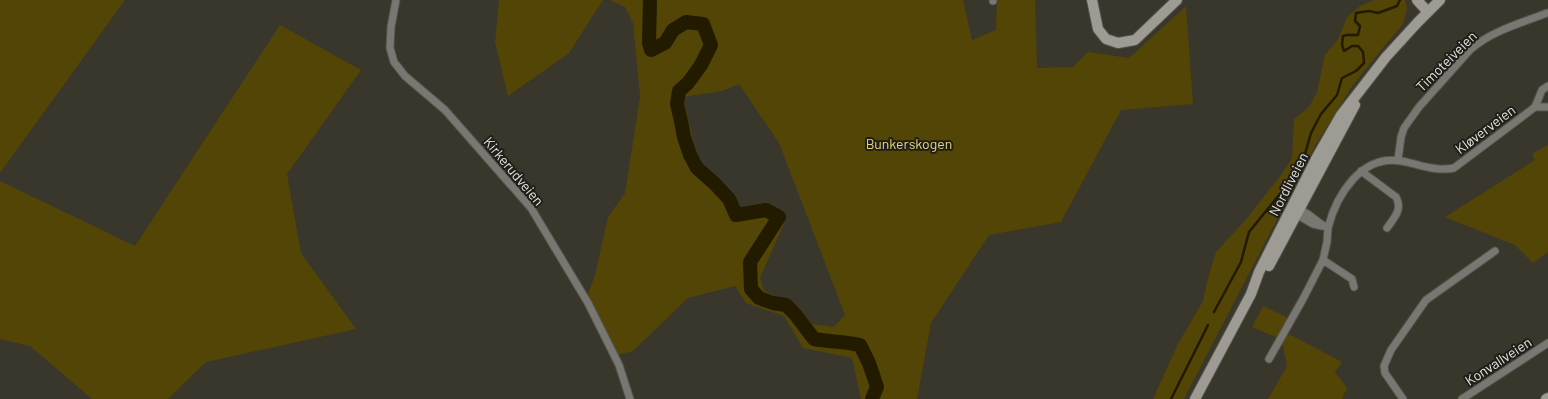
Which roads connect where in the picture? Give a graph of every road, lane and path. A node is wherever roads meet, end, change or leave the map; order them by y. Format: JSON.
{"nodes":[{"id":1,"x":396,"y":0,"type":"edge"},
{"id":2,"x":1092,"y":0,"type":"edge"},
{"id":3,"x":1177,"y":0,"type":"edge"},
{"id":4,"x":1417,"y":0,"type":"edge"},
{"id":5,"x":1436,"y":1,"type":"edge"},
{"id":6,"x":1428,"y":12,"type":"junction"},
{"id":7,"x":1547,"y":13,"type":"edge"},
{"id":8,"x":1548,"y":86,"type":"edge"},
{"id":9,"x":1535,"y":107,"type":"junction"},
{"id":10,"x":1548,"y":107,"type":"edge"},
{"id":11,"x":1398,"y":160,"type":"junction"},
{"id":12,"x":1361,"y":171,"type":"junction"},
{"id":13,"x":1296,"y":212,"type":"junction"},
{"id":14,"x":1325,"y":227,"type":"junction"},
{"id":15,"x":1387,"y":228,"type":"dead end"},
{"id":16,"x":1495,"y":250,"type":"dead end"},
{"id":17,"x":1323,"y":260,"type":"junction"},
{"id":18,"x":1354,"y":287,"type":"dead end"},
{"id":19,"x":1548,"y":343,"type":"edge"},
{"id":20,"x":1269,"y":359,"type":"dead end"},
{"id":21,"x":630,"y":399,"type":"edge"},
{"id":22,"x":1195,"y":399,"type":"edge"},
{"id":23,"x":1404,"y":399,"type":"edge"},
{"id":24,"x":1462,"y":399,"type":"edge"}],
"edges":[{"from":1,"to":21,"type":"street","name":"Kirkerudveien"},
{"from":2,"to":3,"type":"main road"},
{"from":4,"to":6,"type":"main road"},
{"from":5,"to":6,"type":"main road","name":"Nordliveien"},
{"from":6,"to":13,"type":"main road","name":"Nordliveien"},
{"from":7,"to":11,"type":"street","name":"Timoteiveien"},
{"from":8,"to":9,"type":"street","name":"Kløverveien"},
{"from":9,"to":10,"type":"street","name":"Kløverveien"},
{"from":9,"to":11,"type":"street","name":"Kløverveien"},
{"from":11,"to":12,"type":"street","name":"Kløverveien"},
{"from":12,"to":14,"type":"street","name":"Kløverveien"},
{"from":12,"to":15,"type":"street"},
{"from":13,"to":14,"type":"street"},
{"from":13,"to":22,"type":"main road","name":"Nordliveien"},
{"from":14,"to":17,"type":"street","name":"Kløverveien"},
{"from":16,"to":23,"type":"street"},
{"from":17,"to":18,"type":"street"},
{"from":17,"to":20,"type":"street","name":"Kløverveien"},
{"from":19,"to":24,"type":"street","name":"Konvallveien"}]}
